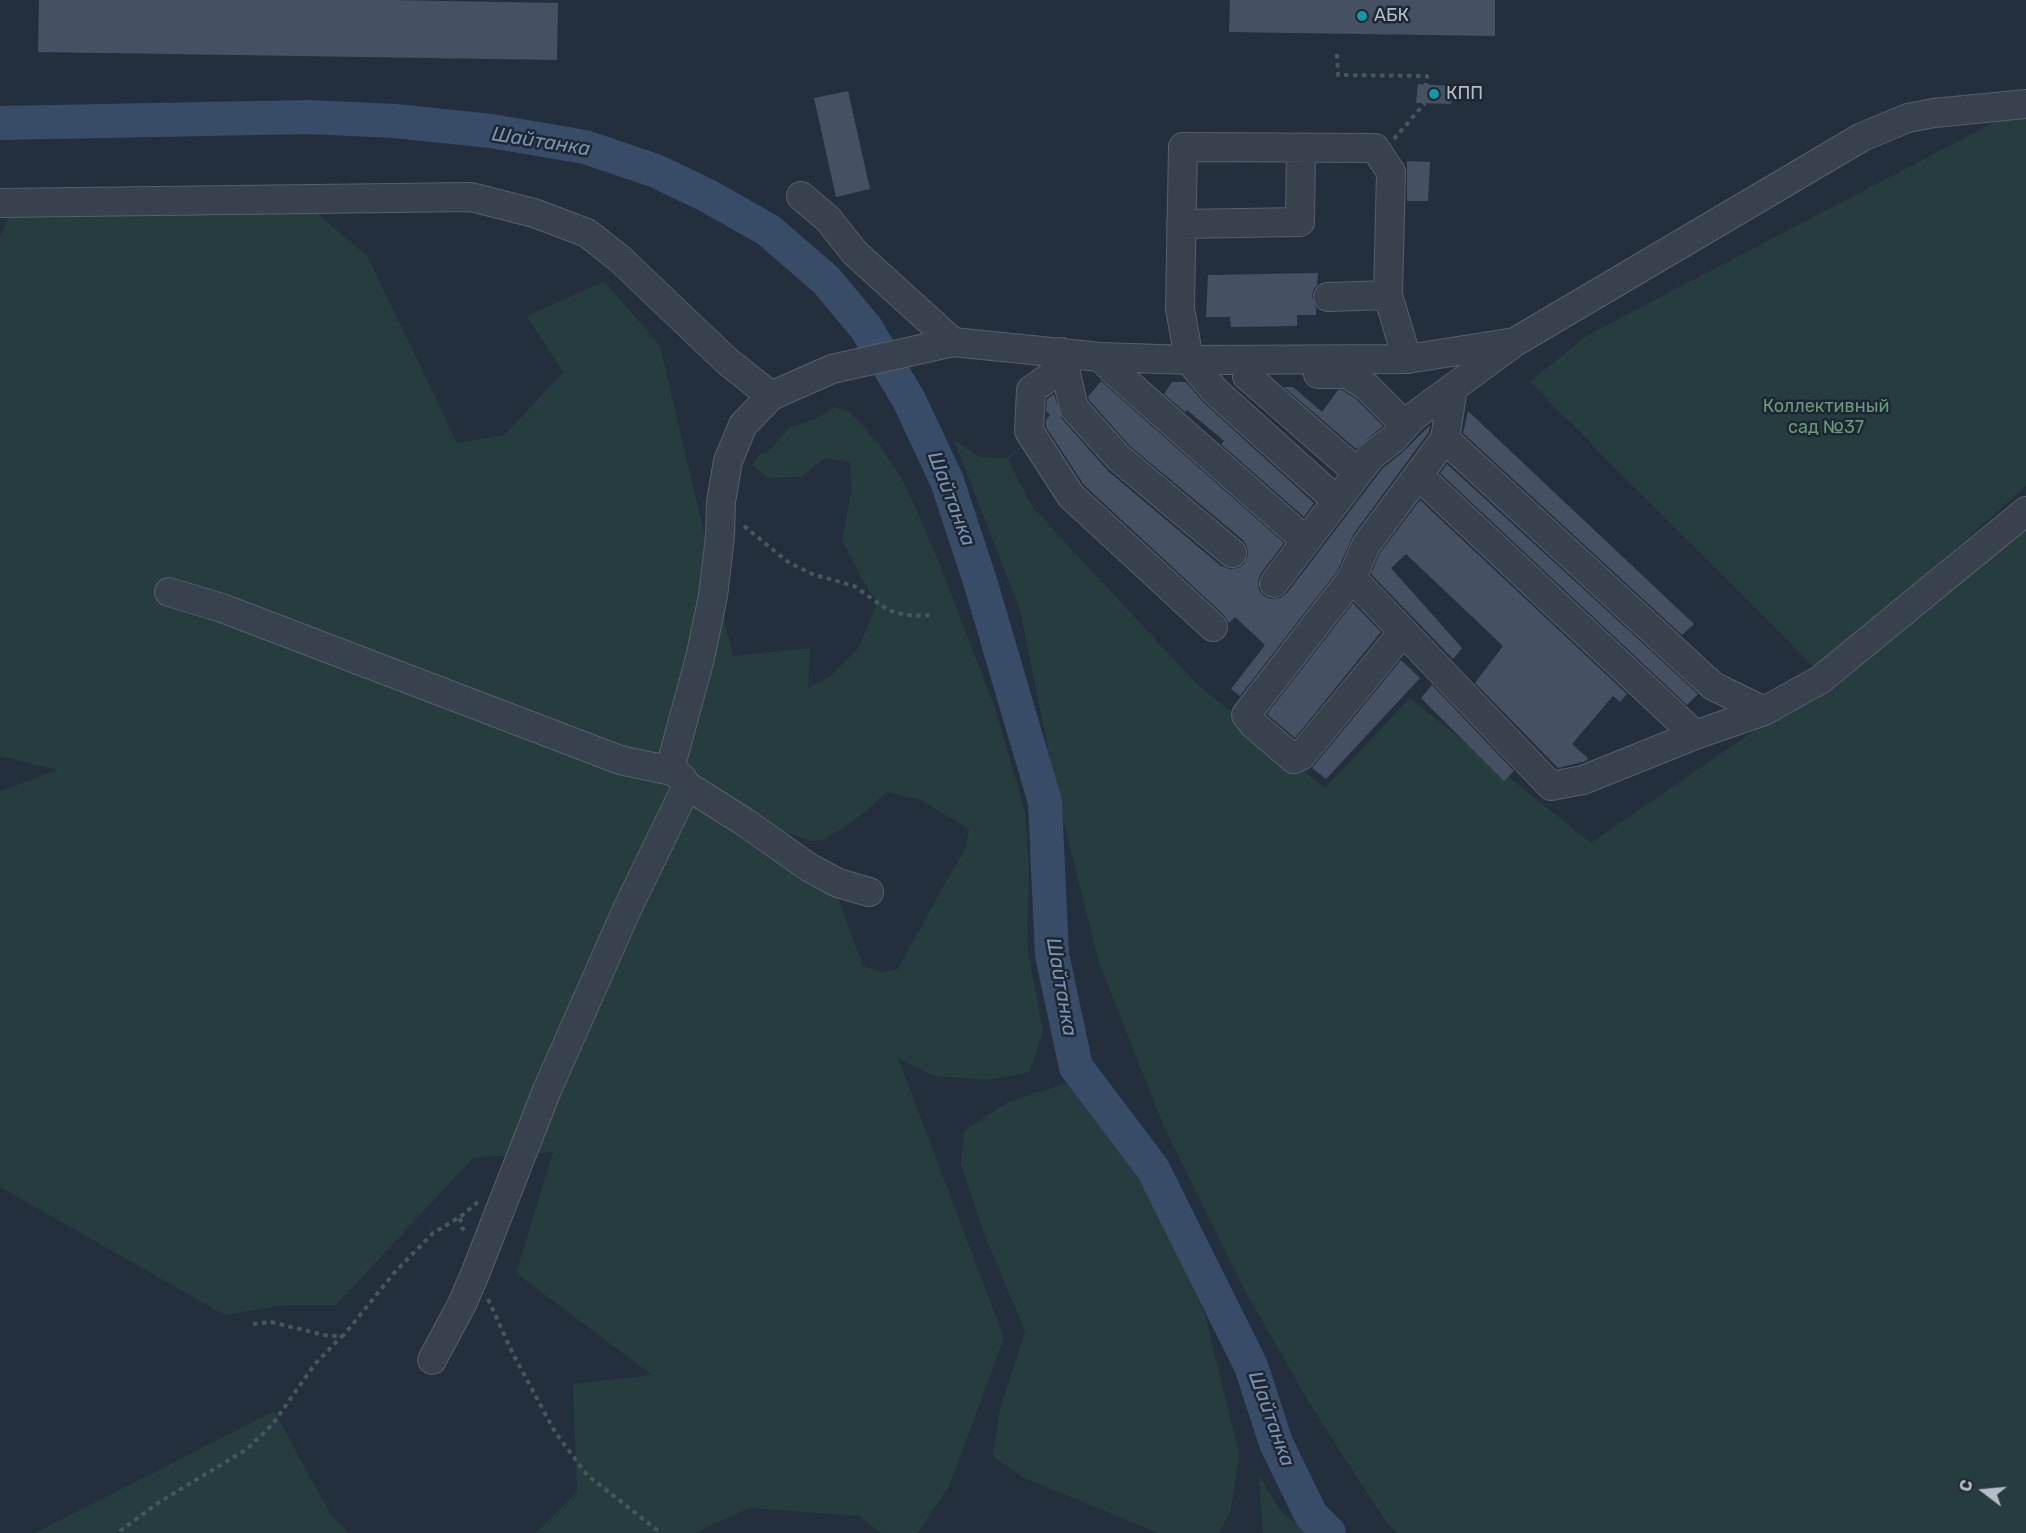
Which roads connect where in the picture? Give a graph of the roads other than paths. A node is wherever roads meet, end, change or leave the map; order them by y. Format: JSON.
{"nodes":[{"id":1,"x":2026,"y":104,"type":"edge"},
{"id":2,"x":1301,"y":148,"type":"junction"},
{"id":3,"x":801,"y":196,"type":"dead end"},
{"id":4,"x":0,"y":203,"type":"edge"},
{"id":5,"x":1182,"y":224,"type":"junction"},
{"id":6,"x":1388,"y":295,"type":"junction"},
{"id":7,"x":1328,"y":297,"type":"dead end"},
{"id":8,"x":953,"y":342,"type":"junction"},
{"id":9,"x":1515,"y":342,"type":"junction"},
{"id":10,"x":1100,"y":357,"type":"junction"},
{"id":11,"x":1063,"y":359,"type":"junction"},
{"id":12,"x":1407,"y":359,"type":"junction"},
{"id":13,"x":1197,"y":370,"type":"junction"},
{"id":14,"x":1247,"y":376,"type":"junction"},
{"id":15,"x":1453,"y":388,"type":"junction"},
{"id":16,"x":771,"y":396,"type":"junction"},
{"id":17,"x":1405,"y":425,"type":"junction"},
{"id":18,"x":1445,"y":439,"type":"junction"},
{"id":19,"x":1358,"y":473,"type":"junction"},
{"id":20,"x":1418,"y":474,"type":"junction"},
{"id":21,"x":1337,"y":501,"type":"junction"},
{"id":22,"x":2026,"y":511,"type":"edge"},
{"id":23,"x":1306,"y":541,"type":"junction"},
{"id":24,"x":1232,"y":553,"type":"dead end"},
{"id":25,"x":1352,"y":578,"type":"junction"},
{"id":26,"x":1274,"y":583,"type":"dead end"},
{"id":27,"x":169,"y":592,"type":"dead end"},
{"id":28,"x":1213,"y":627,"type":"dead end"},
{"id":29,"x":1403,"y":632,"type":"junction"},
{"id":30,"x":1764,"y":711,"type":"junction"},
{"id":31,"x":1695,"y":735,"type":"junction"},
{"id":32,"x":679,"y":778,"type":"junction"},
{"id":33,"x":869,"y":892,"type":"dead end"},
{"id":34,"x":432,"y":1360,"type":"dead end"}],
"edges":[{"from":1,"to":9,"type":"street"},
{"from":2,"to":5,"type":"street"},
{"from":2,"to":5,"type":"street"},
{"from":2,"to":6,"type":"street"},
{"from":3,"to":8,"type":"street"},
{"from":4,"to":16,"type":"street"},
{"from":5,"to":13,"type":"street"},
{"from":6,"to":7,"type":"street"},
{"from":6,"to":12,"type":"street"},
{"from":8,"to":11,"type":"street"},
{"from":8,"to":16,"type":"street"},
{"from":9,"to":12,"type":"street"},
{"from":9,"to":15,"type":"street"},
{"from":10,"to":11,"type":"street"},
{"from":10,"to":13,"type":"street"},
{"from":10,"to":23,"type":"street"},
{"from":11,"to":24,"type":"street"},
{"from":11,"to":28,"type":"street"},
{"from":12,"to":13,"type":"street"},
{"from":13,"to":14,"type":"street"},
{"from":13,"to":21,"type":"street"},
{"from":14,"to":17,"type":"street"},
{"from":14,"to":19,"type":"street"},
{"from":15,"to":17,"type":"street"},
{"from":15,"to":18,"type":"street"},
{"from":16,"to":32,"type":"street"},
{"from":17,"to":19,"type":"street"},
{"from":18,"to":20,"type":"street"},
{"from":18,"to":30,"type":"street"},
{"from":19,"to":21,"type":"street"},
{"from":20,"to":25,"type":"street"},
{"from":20,"to":31,"type":"street"},
{"from":21,"to":23,"type":"street"},
{"from":22,"to":30,"type":"street"},
{"from":23,"to":26,"type":"street"},
{"from":25,"to":29,"type":"street"},
{"from":25,"to":29,"type":"street"},
{"from":27,"to":32,"type":"street"},
{"from":29,"to":31,"type":"street"},
{"from":30,"to":31,"type":"street"},
{"from":32,"to":33,"type":"street"},
{"from":32,"to":34,"type":"street"}]}
